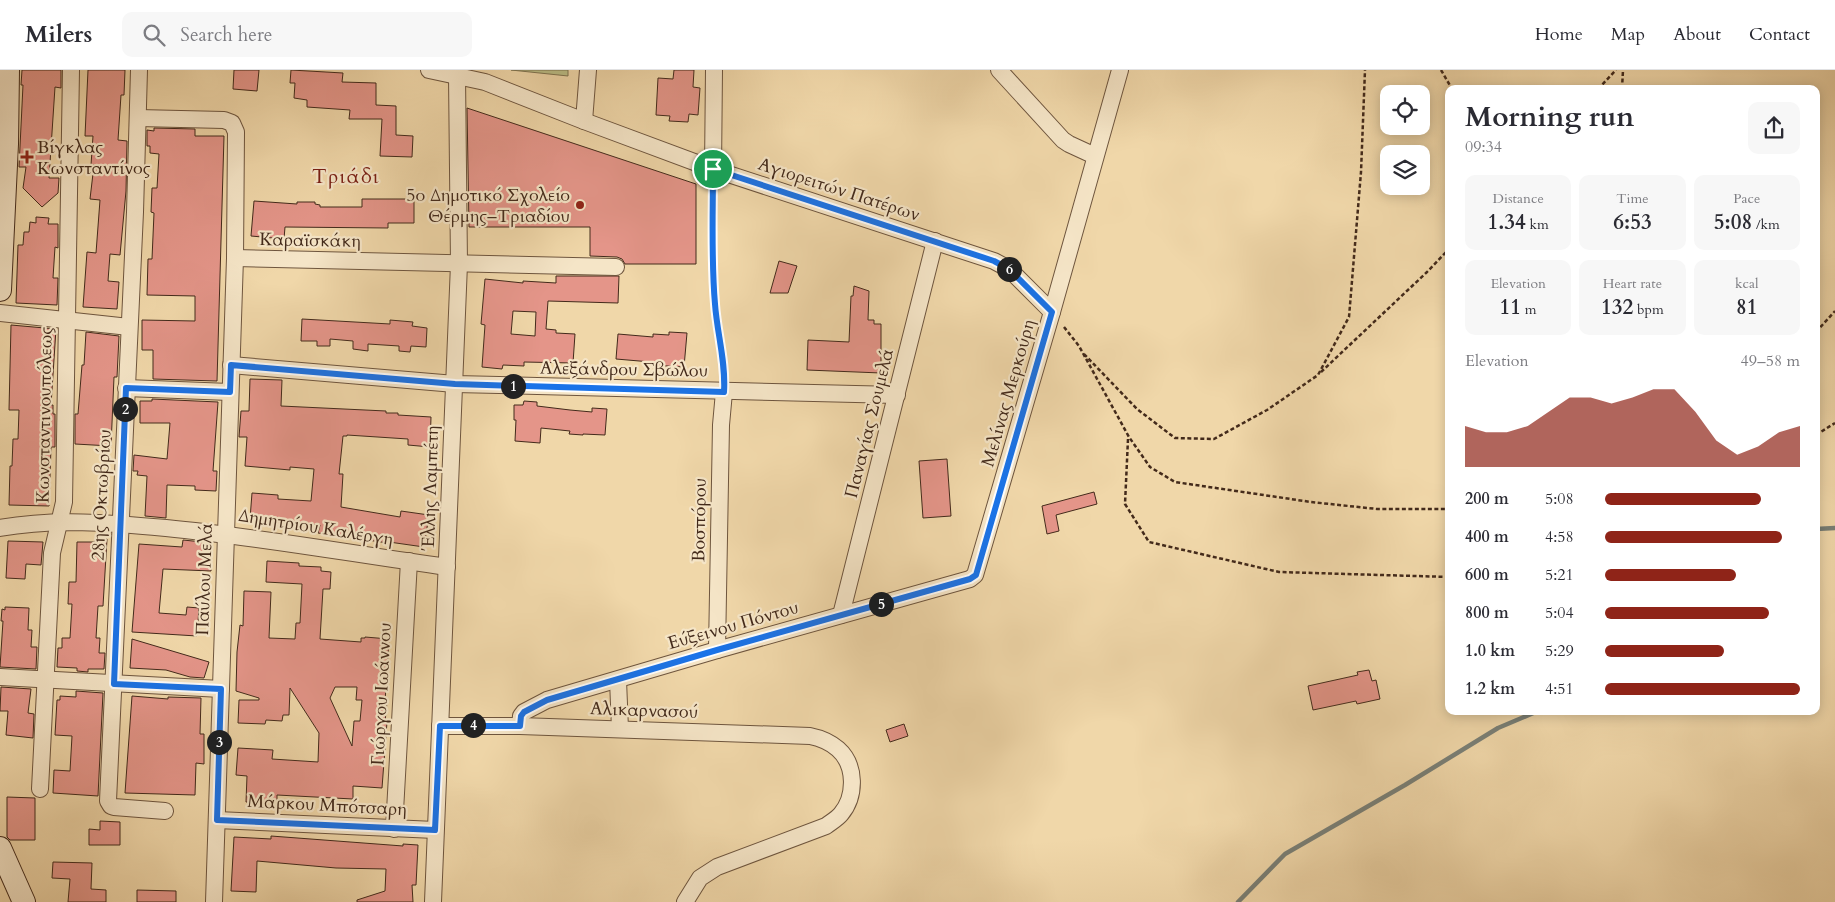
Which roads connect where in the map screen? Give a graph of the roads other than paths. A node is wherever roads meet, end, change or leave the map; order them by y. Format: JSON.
{"nodes":[{"id":1,"x":8,"y":70,"type":"edge"},
{"id":2,"x":71,"y":70,"type":"edge"},
{"id":3,"x":139,"y":70,"type":"edge"},
{"id":4,"x":429,"y":70,"type":"edge"},
{"id":5,"x":588,"y":70,"type":"edge"},
{"id":6,"x":714,"y":70,"type":"edge"},
{"id":7,"x":999,"y":70,"type":"edge"},
{"id":8,"x":1120,"y":70,"type":"edge"},
{"id":9,"x":457,"y":75,"type":"junction"},
{"id":10,"x":138,"y":118,"type":"junction"},
{"id":11,"x":584,"y":121,"type":"junction"},
{"id":12,"x":1096,"y":156,"type":"junction"},
{"id":13,"x":713,"y":169,"type":"junction"},
{"id":14,"x":935,"y":241,"type":"junction"},
{"id":15,"x":235,"y":258,"type":"junction"},
{"id":16,"x":459,"y":264,"type":"junction"},
{"id":17,"x":616,"y":267,"type":"dead end"},
{"id":18,"x":0,"y":280,"type":"edge"},
{"id":19,"x":0,"y":290,"type":"edge"},
{"id":20,"x":1052,"y":312,"type":"junction"},
{"id":21,"x":0,"y":313,"type":"edge"},
{"id":22,"x":66,"y":320,"type":"junction"},
{"id":23,"x":129,"y":327,"type":"junction"},
{"id":24,"x":231,"y":365,"type":"junction"},
{"id":25,"x":455,"y":384,"type":"junction"},
{"id":26,"x":126,"y":388,"type":"junction"},
{"id":27,"x":230,"y":392,"type":"junction"},
{"id":28,"x":724,"y":392,"type":"junction"},
{"id":29,"x":897,"y":396,"type":"junction"},
{"id":30,"x":59,"y":523,"type":"junction"},
{"id":31,"x":120,"y":524,"type":"junction"},
{"id":32,"x":0,"y":528,"type":"edge"},
{"id":33,"x":226,"y":534,"type":"junction"},
{"id":34,"x":409,"y":561,"type":"junction"},
{"id":35,"x":447,"y":567,"type":"junction"},
{"id":36,"x":970,"y":579,"type":"joint"},
{"id":37,"x":841,"y":615,"type":"junction"},
{"id":38,"x":717,"y":650,"type":"junction"},
{"id":39,"x":0,"y":678,"type":"edge"},
{"id":40,"x":46,"y":680,"type":"junction"},
{"id":41,"x":618,"y":680,"type":"junction"},
{"id":42,"x":114,"y":684,"type":"junction"},
{"id":43,"x":221,"y":689,"type":"junction"},
{"id":44,"x":440,"y":726,"type":"junction"},
{"id":45,"x":520,"y":726,"type":"junction"},
{"id":46,"x":620,"y":729,"type":"junction"},
{"id":47,"x":40,"y":789,"type":"dead end"},
{"id":48,"x":165,"y":811,"type":"dead end"},
{"id":49,"x":217,"y":820,"type":"junction"},
{"id":50,"x":394,"y":829,"type":"junction"},
{"id":51,"x":435,"y":830,"type":"junction"},
{"id":52,"x":0,"y":848,"type":"edge"},
{"id":53,"x":24,"y":902,"type":"edge"},
{"id":54,"x":214,"y":902,"type":"edge"},
{"id":55,"x":433,"y":902,"type":"edge"},
{"id":56,"x":685,"y":902,"type":"edge"}],
"edges":[{"from":1,"to":18,"type":"street"},
{"from":2,"to":22,"type":"street","name":"Κωνσταντινουπόλεως"},
{"from":3,"to":10,"type":"street","name":"28ης Οκτωβρίου"},
{"from":4,"to":9,"type":"street","name":"Αγιορειτών Πατέρων"},
{"from":5,"to":11,"type":"street"},
{"from":6,"to":13,"type":"street"},
{"from":7,"to":12,"type":"street"},
{"from":8,"to":12,"type":"street","name":"Μελίνας Μερκούρη"},
{"from":9,"to":11,"type":"street","name":"Αγιορειτών Πατέρων"},
{"from":9,"to":16,"type":"street","name":"Έλλης Λαμπέτη"},
{"from":10,"to":15,"type":"street","name":"Καραϊσκάκη"},
{"from":10,"to":23,"type":"street","name":"28ης Οκτωβρίου"},
{"from":11,"to":13,"type":"street","name":"Αγιορειτών Πατέρων"},
{"from":12,"to":20,"type":"street","name":"Μελίνας Μερκούρη"},
{"from":13,"to":14,"type":"street","name":"Αγιορειτών Πατέρων"},
{"from":14,"to":20,"type":"street","name":"Αγιορειτών Πατέρων"},
{"from":14,"to":29,"type":"street","name":"Παναγίας Σουμελά"},
{"from":15,"to":16,"type":"street","name":"Καραϊσκάκη"},
{"from":15,"to":24,"type":"street","name":"Παύλου Μελά"},
{"from":16,"to":17,"type":"street","name":"Καραϊσκάκη"},
{"from":16,"to":25,"type":"street","name":"Έλλης Λαμπέτη"},
{"from":18,"to":19,"type":"street"},
{"from":20,"to":36,"type":"street","name":"Μελίνας Μερκούρη"},
{"from":21,"to":22,"type":"street"},
{"from":22,"to":23,"type":"street"},
{"from":22,"to":30,"type":"street","name":"Κωνσταντινουπόλεως"},
{"from":23,"to":26,"type":"street","name":"28ης Οκτωβρίου"},
{"from":24,"to":25,"type":"street","name":"Αλεξάνδρου Σβώλου"},
{"from":24,"to":27,"type":"street","name":"Παύλου Μελά"},
{"from":25,"to":28,"type":"street","name":"Αλεξάνδρου Σβώλου"},
{"from":25,"to":35,"type":"street","name":"Έλλης Λαμπέτη"},
{"from":26,"to":27,"type":"street"},
{"from":26,"to":31,"type":"street","name":"28ης Οκτωβρίου"},
{"from":27,"to":33,"type":"street","name":"Παύλου Μελά"},
{"from":28,"to":29,"type":"street","name":"Αλεξάνδρου Σβώλου"},
{"from":28,"to":38,"type":"street","name":"Βοσπόρου"},
{"from":29,"to":37,"type":"street","name":"Παναγίας Σουμελά"},
{"from":30,"to":31,"type":"street","name":"Δημητρίου Καλέργη"},
{"from":30,"to":32,"type":"street","name":"Δημητρίου Καλέργη"},
{"from":30,"to":40,"type":"street","name":"Κωνσταντινουπόλεως"},
{"from":31,"to":33,"type":"street","name":"Δημητρίου Καλέργη"},
{"from":31,"to":42,"type":"street","name":"28ης Οκτωβρίου"},
{"from":33,"to":34,"type":"street","name":"Δημητρίου Καλέργη"},
{"from":33,"to":43,"type":"street","name":"Παύλου Μελά"},
{"from":34,"to":35,"type":"street","name":"Δημητρίου Καλέργη"},
{"from":34,"to":50,"type":"street","name":"Γιώργου Ιωάννου"},
{"from":35,"to":44,"type":"street","name":"Έλλης Λαμπέτη"},
{"from":36,"to":37,"type":"street","name":"Εύξεινου Πόντου"},
{"from":37,"to":38,"type":"street","name":"Εύξεινου Πόντου"},
{"from":38,"to":41,"type":"street","name":"Εύξεινου Πόντου"},
{"from":39,"to":40,"type":"street"},
{"from":40,"to":42,"type":"street"},
{"from":40,"to":47,"type":"street","name":"Κωνσταντινουπόλεως"},
{"from":41,"to":45,"type":"street","name":"Εύξεινου Πόντου"},
{"from":41,"to":46,"type":"street"},
{"from":42,"to":43,"type":"street"},
{"from":42,"to":48,"type":"street","name":"28ης Οκτωβρίου"},
{"from":43,"to":49,"type":"street","name":"Παύλου Μελά"},
{"from":44,"to":45,"type":"street","name":"Αλικαρνασού"},
{"from":44,"to":51,"type":"street","name":"Έλλης Λαμπέτη"},
{"from":45,"to":46,"type":"street","name":"Αλικαρνασού"},
{"from":46,"to":56,"type":"street","name":"Αλικαρνασού"},
{"from":49,"to":50,"type":"street","name":"Μάρκου Μπότσαρη"},
{"from":49,"to":54,"type":"street","name":"Παύλου Μελά"},
{"from":50,"to":51,"type":"street","name":"Μάρκου Μπότσαρη"},
{"from":51,"to":55,"type":"street","name":"Έλλης Λαμπέτη"},
{"from":52,"to":53,"type":"street"}]}
